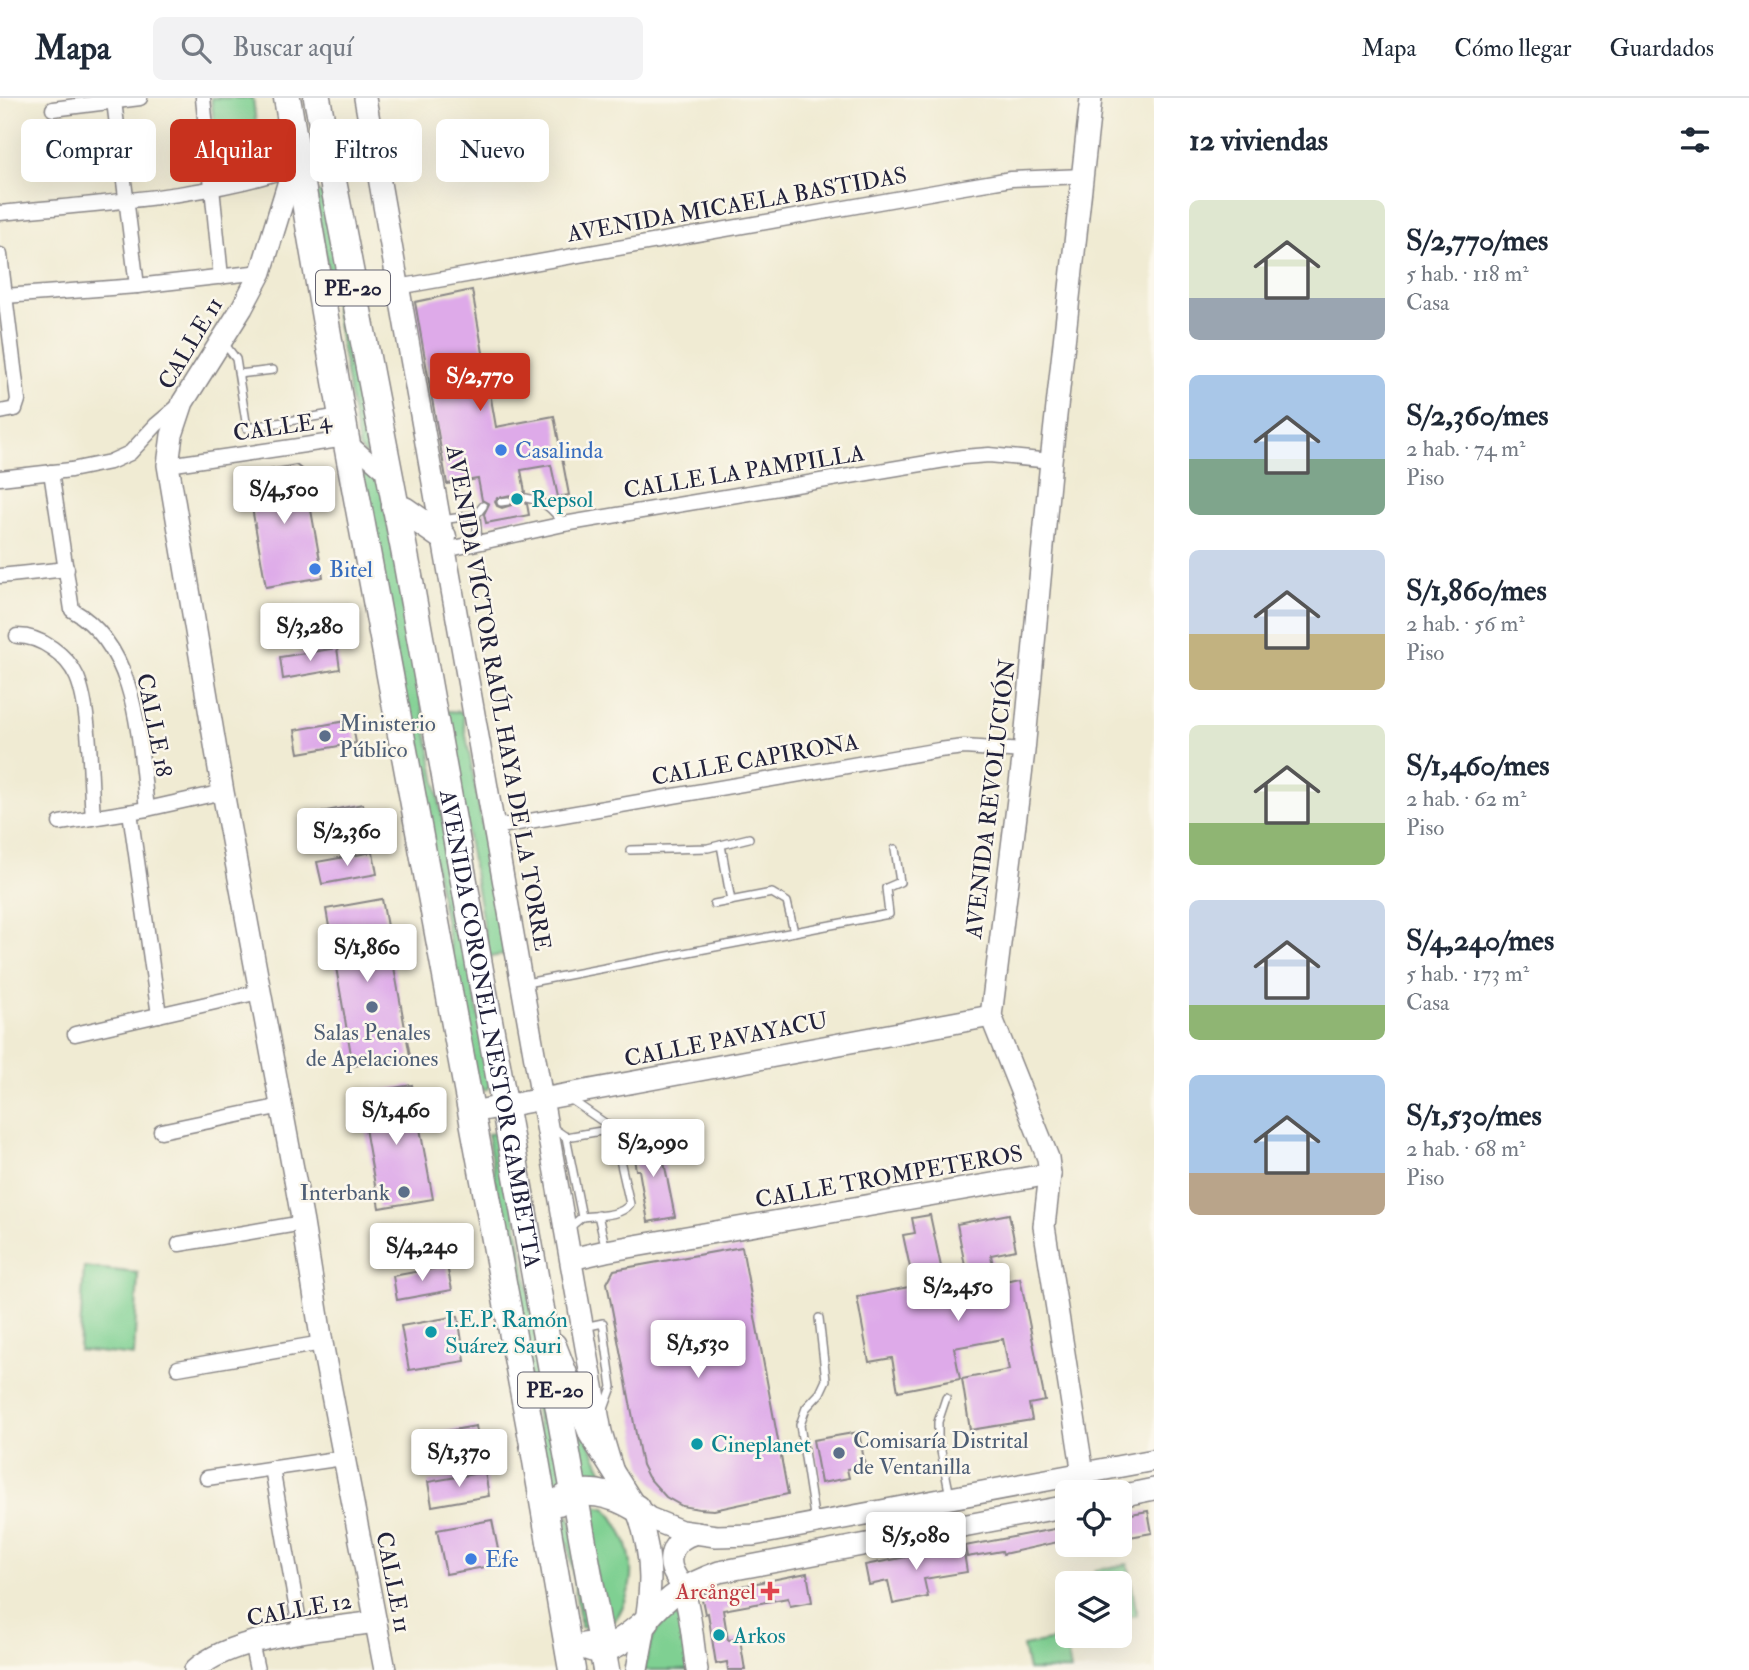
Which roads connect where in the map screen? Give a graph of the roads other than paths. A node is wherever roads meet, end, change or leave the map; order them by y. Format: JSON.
{"nodes":[{"id":1,"x":140,"y":98,"type":"edge"},
{"id":2,"x":203,"y":98,"type":"edge"},
{"id":3,"x":365,"y":98,"type":"edge"},
{"id":4,"x":1091,"y":98,"type":"edge"},
{"id":5,"x":114,"y":101,"type":"junction"},
{"id":6,"x":318,"y":102,"type":"edge"},
{"id":7,"x":289,"y":105,"type":"edge"},
{"id":8,"x":53,"y":109,"type":"dead end"},
{"id":9,"x":310,"y":164,"type":"edge"},
{"id":10,"x":298,"y":166,"type":"junction"},
{"id":11,"x":1084,"y":176,"type":"junction"},
{"id":12,"x":334,"y":182,"type":"edge"},
{"id":13,"x":212,"y":188,"type":"junction"},
{"id":14,"x":335,"y":190,"type":"junction"},
{"id":15,"x":303,"y":194,"type":"junction"},
{"id":16,"x":125,"y":199,"type":"junction"},
{"id":17,"x":0,"y":213,"type":"edge"},
{"id":18,"x":0,"y":255,"type":"edge"},
{"id":19,"x":261,"y":272,"type":"junction"},
{"id":20,"x":220,"y":276,"type":"junction"},
{"id":21,"x":138,"y":286,"type":"junction"},
{"id":22,"x":398,"y":287,"type":"junction"},
{"id":23,"x":5,"y":296,"type":"junction"},
{"id":24,"x":222,"y":340,"type":"junction"},
{"id":25,"x":273,"y":370,"type":"dead end"},
{"id":26,"x":239,"y":374,"type":"junction"},
{"id":27,"x":183,"y":402,"type":"junction"},
{"id":28,"x":0,"y":412,"type":"edge"},
{"id":29,"x":342,"y":412,"type":"junction"},
{"id":30,"x":346,"y":439,"type":"junction"},
{"id":31,"x":1051,"y":461,"type":"junction"},
{"id":32,"x":168,"y":465,"type":"junction"},
{"id":33,"x":51,"y":472,"type":"junction"},
{"id":34,"x":388,"y":477,"type":"junction"},
{"id":35,"x":0,"y":478,"type":"edge"},
{"id":36,"x":526,"y":498,"type":"dead end"},
{"id":37,"x":483,"y":506,"type":"dead end"},
{"id":38,"x":395,"y":507,"type":"junction"},
{"id":39,"x":476,"y":515,"type":"junction"},
{"id":40,"x":564,"y":524,"type":"junction"},
{"id":41,"x":443,"y":535,"type":"junction"},
{"id":42,"x":478,"y":543,"type":"junction"},
{"id":43,"x":67,"y":569,"type":"junction"},
{"id":44,"x":0,"y":576,"type":"edge"},
{"id":45,"x":17,"y":636,"type":"dead end"},
{"id":46,"x":1024,"y":751,"type":"junction"},
{"id":47,"x":223,"y":792,"type":"junction"},
{"id":48,"x":147,"y":809,"type":"junction"},
{"id":49,"x":130,"y":812,"type":"junction"},
{"id":50,"x":93,"y":818,"type":"junction"},
{"id":51,"x":60,"y":823,"type":"dead end"},
{"id":52,"x":495,"y":827,"type":"junction"},
{"id":53,"x":749,"y":838,"type":"dead end"},
{"id":54,"x":721,"y":845,"type":"junction"},
{"id":55,"x":895,"y":849,"type":"dead end"},
{"id":56,"x":630,"y":850,"type":"dead end"},
{"id":57,"x":731,"y":901,"type":"junction"},
{"id":58,"x":714,"y":904,"type":"dead end"},
{"id":59,"x":794,"y":932,"type":"junction"},
{"id":60,"x":523,"y":983,"type":"junction"},
{"id":61,"x":259,"y":992,"type":"junction"},
{"id":62,"x":159,"y":1015,"type":"junction"},
{"id":63,"x":990,"y":1016,"type":"junction"},
{"id":64,"x":75,"y":1034,"type":"dead end"},
{"id":65,"x":566,"y":1096,"type":"junction"},
{"id":66,"x":543,"y":1100,"type":"junction"},
{"id":67,"x":282,"y":1106,"type":"junction"},
{"id":68,"x":504,"y":1107,"type":"junction"},
{"id":69,"x":472,"y":1112,"type":"junction"},
{"id":70,"x":548,"y":1124,"type":"junction"},
{"id":71,"x":613,"y":1129,"type":"junction"},
{"id":72,"x":161,"y":1131,"type":"dead end"},
{"id":73,"x":566,"y":1136,"type":"junction"},
{"id":74,"x":1051,"y":1174,"type":"junction"},
{"id":75,"x":598,"y":1215,"type":"junction"},
{"id":76,"x":303,"y":1223,"type":"junction"},
{"id":77,"x":574,"y":1224,"type":"junction"},
{"id":78,"x":179,"y":1244,"type":"dead end"},
{"id":79,"x":606,"y":1251,"type":"junction"},
{"id":80,"x":571,"y":1259,"type":"junction"},
{"id":81,"x":540,"y":1309,"type":"junction"},
{"id":82,"x":819,"y":1318,"type":"dead end"},
{"id":83,"x":321,"y":1343,"type":"junction"},
{"id":84,"x":178,"y":1368,"type":"dead end"},
{"id":85,"x":946,"y":1398,"type":"dead end"},
{"id":86,"x":343,"y":1458,"type":"junction"},
{"id":87,"x":1154,"y":1460,"type":"edge"},
{"id":88,"x":272,"y":1468,"type":"junction"},
{"id":89,"x":612,"y":1469,"type":"junction"},
{"id":90,"x":207,"y":1478,"type":"dead end"},
{"id":91,"x":1084,"y":1480,"type":"edge"},
{"id":92,"x":1096,"y":1480,"type":"edge"},
{"id":93,"x":1055,"y":1487,"type":"edge"},
{"id":94,"x":1154,"y":1490,"type":"edge"},
{"id":95,"x":573,"y":1494,"type":"junction"},
{"id":96,"x":1132,"y":1494,"type":"edge"},
{"id":97,"x":950,"y":1499,"type":"junction"},
{"id":98,"x":636,"y":1508,"type":"junction"},
{"id":99,"x":1055,"y":1508,"type":"edge"},
{"id":100,"x":545,"y":1516,"type":"junction"},
{"id":101,"x":815,"y":1524,"type":"junction"},
{"id":102,"x":697,"y":1533,"type":"junction"},
{"id":103,"x":550,"y":1542,"type":"junction"},
{"id":104,"x":682,"y":1587,"type":"junction"},
{"id":105,"x":376,"y":1622,"type":"junction"},
{"id":106,"x":646,"y":1622,"type":"junction"},
{"id":107,"x":302,"y":1633,"type":"junction"},
{"id":108,"x":251,"y":1642,"type":"junction"},
{"id":109,"x":604,"y":1660,"type":"edge"},
{"id":110,"x":195,"y":1670,"type":"edge"},
{"id":111,"x":257,"y":1670,"type":"edge"},
{"id":112,"x":385,"y":1670,"type":"edge"},
{"id":113,"x":572,"y":1670,"type":"edge"},
{"id":114,"x":637,"y":1670,"type":"edge"},
{"id":115,"x":697,"y":1670,"type":"edge"}],
"edges":[{"from":1,"to":5,"type":"street"},
{"from":2,"to":13,"type":"street"},
{"from":3,"to":22,"type":"street","name":"AVENIDA VÍCTOR RAÚL HAYA DE LA TORRE"},
{"from":4,"to":11,"type":"street","name":"AVENIDA REVOLUCIÓN"},
{"from":5,"to":8,"type":"street"},
{"from":5,"to":16,"type":"street"},
{"from":6,"to":7,"type":"highway"},
{"from":7,"to":10,"type":"highway","name":"AVENIDA CORONEL NESTOR GAMBETTA","number":"PE-20"},
{"from":9,"to":10,"type":"street"},
{"from":10,"to":13,"type":"street"},
{"from":10,"to":15,"type":"highway","name":"AVENIDA CORONEL NESTOR GAMBETTA","number":"PE-20"},
{"from":10,"to":19,"type":"street","name":"CALLE 11"},
{"from":11,"to":22,"type":"street","name":"AVENIDA MICAELA BASTIDAS"},
{"from":11,"to":31,"type":"street","name":"AVENIDA REVOLUCIÓN"},
{"from":12,"to":14,"type":"highway","name":"AVENIDA CORONEL NESTOR GAMBETTA","number":"PE-20"},
{"from":13,"to":16,"type":"street"},
{"from":13,"to":20,"type":"street"},
{"from":14,"to":15,"type":"highway"},
{"from":14,"to":34,"type":"highway","name":"AVENIDA CORONEL NESTOR GAMBETTA","number":"PE-20"},
{"from":15,"to":29,"type":"highway","name":"AVENIDA CORONEL NESTOR GAMBETTA","number":"PE-20"},
{"from":16,"to":17,"type":"street"},
{"from":16,"to":21,"type":"street"},
{"from":18,"to":23,"type":"street"},
{"from":19,"to":20,"type":"street"},
{"from":19,"to":24,"type":"street","name":"CALLE 11"},
{"from":20,"to":21,"type":"street"},
{"from":21,"to":23,"type":"street"},
{"from":22,"to":41,"type":"street","name":"AVENIDA VÍCTOR RAÚL HAYA DE LA TORRE"},
{"from":23,"to":28,"type":"street"},
{"from":24,"to":26,"type":"lane"},
{"from":24,"to":27,"type":"street","name":"CALLE 11"},
{"from":25,"to":26,"type":"lane"},
{"from":26,"to":29,"type":"lane"},
{"from":27,"to":32,"type":"street","name":"CALLE 11"},
{"from":27,"to":33,"type":"street"},
{"from":29,"to":30,"type":"highway","name":"AVENIDA CORONEL NESTOR GAMBETTA","number":"PE-20"},
{"from":30,"to":32,"type":"street","name":"CALLE 4"},
{"from":30,"to":34,"type":"street","name":"CALLE 4"},
{"from":30,"to":69,"type":"highway","name":"AVENIDA CORONEL NESTOR GAMBETTA","number":"PE-20"},
{"from":31,"to":40,"type":"street","name":"CALLE LA PAMPILLA"},
{"from":31,"to":46,"type":"street","name":"AVENIDA REVOLUCIÓN"},
{"from":32,"to":47,"type":"street","name":"CALLE 11"},
{"from":33,"to":35,"type":"street"},
{"from":33,"to":43,"type":"street","name":"CALLE 18"},
{"from":34,"to":38,"type":"highway","name":"AVENIDA CORONEL NESTOR GAMBETTA","number":"PE-20"},
{"from":36,"to":40,"type":"lane"},
{"from":37,"to":39,"type":"lane"},
{"from":38,"to":41,"type":"highway"},
{"from":38,"to":68,"type":"highway","name":"AVENIDA CORONEL NESTOR GAMBETTA","number":"PE-20"},
{"from":39,"to":41,"type":"lane"},
{"from":39,"to":42,"type":"lane"},
{"from":40,"to":42,"type":"street","name":"CALLE LA PAMPILLA"},
{"from":41,"to":42,"type":"street","name":"CALLE LA PAMPILLA"},
{"from":41,"to":52,"type":"street","name":"AVENIDA VÍCTOR RAÚL HAYA DE LA TORRE"},
{"from":43,"to":44,"type":"street"},
{"from":43,"to":48,"type":"street","name":"CALLE 18"},
{"from":45,"to":50,"type":"street"},
{"from":46,"to":52,"type":"street","name":"CALLE CAPIRONA"},
{"from":46,"to":63,"type":"street","name":"AVENIDA REVOLUCIÓN"},
{"from":47,"to":48,"type":"street"},
{"from":47,"to":61,"type":"street","name":"CALLE 11"},
{"from":48,"to":49,"type":"street"},
{"from":49,"to":50,"type":"street"},
{"from":49,"to":62,"type":"street"},
{"from":50,"to":51,"type":"street"},
{"from":52,"to":60,"type":"street","name":"AVENIDA VÍCTOR RAÚL HAYA DE LA TORRE"},
{"from":53,"to":54,"type":"lane"},
{"from":54,"to":56,"type":"lane"},
{"from":54,"to":57,"type":"lane"},
{"from":55,"to":59,"type":"lane"},
{"from":57,"to":58,"type":"lane"},
{"from":57,"to":59,"type":"lane"},
{"from":59,"to":60,"type":"lane"},
{"from":60,"to":66,"type":"street","name":"AVENIDA VÍCTOR RAÚL HAYA DE LA TORRE"},
{"from":61,"to":62,"type":"street"},
{"from":61,"to":67,"type":"street","name":"CALLE 11"},
{"from":62,"to":64,"type":"street"},
{"from":63,"to":65,"type":"street","name":"CALLE PAVAYACU"},
{"from":63,"to":74,"type":"street","name":"AVENIDA REVOLUCIÓN"},
{"from":65,"to":66,"type":"street","name":"CALLE PAVAYACU"},
{"from":65,"to":71,"type":"lane"},
{"from":66,"to":68,"type":"street","name":"CALLE PAVAYACU"},
{"from":66,"to":70,"type":"street","name":"AVENIDA VÍCTOR RAÚL HAYA DE LA TORRE"},
{"from":67,"to":72,"type":"street"},
{"from":67,"to":76,"type":"street","name":"CALLE 11"},
{"from":68,"to":69,"type":"street","name":"CALLE PAVAYACU"},
{"from":68,"to":81,"type":"highway","name":"AVENIDA CORONEL NESTOR GAMBETTA","number":"PE-20"},
{"from":69,"to":100,"type":"highway","name":"AVENIDA CORONEL NESTOR GAMBETTA","number":"PE-20"},
{"from":70,"to":73,"type":"lane"},
{"from":70,"to":77,"type":"street","name":"AVENIDA VÍCTOR RAÚL HAYA DE LA TORRE"},
{"from":71,"to":73,"type":"lane"},
{"from":71,"to":75,"type":"lane"},
{"from":73,"to":77,"type":"lane"},
{"from":74,"to":79,"type":"street","name":"CALLE TROMPETEROS"},
{"from":74,"to":91,"type":"street","name":"AVENIDA REVOLUCIÓN"},
{"from":75,"to":77,"type":"lane"},
{"from":75,"to":79,"type":"lane"},
{"from":76,"to":78,"type":"street"},
{"from":76,"to":83,"type":"street","name":"CALLE 11"},
{"from":77,"to":80,"type":"street","name":"AVENIDA VÍCTOR RAÚL HAYA DE LA TORRE"},
{"from":79,"to":80,"type":"street","name":"CALLE TROMPETEROS"},
{"from":80,"to":89,"type":"street","name":"AVENIDA VÍCTOR RAÚL HAYA DE LA TORRE"},
{"from":81,"to":89,"type":"street"},
{"from":81,"to":95,"type":"highway","name":"AVENIDA CORONEL NESTOR GAMBETTA","number":"PE-20"},
{"from":82,"to":101,"type":"lane"},
{"from":83,"to":84,"type":"street"},
{"from":83,"to":86,"type":"street","name":"CALLE 11"},
{"from":85,"to":97,"type":"lane"},
{"from":86,"to":88,"type":"street"},
{"from":86,"to":105,"type":"street","name":"CALLE 11"},
{"from":87,"to":92,"type":"street"},
{"from":88,"to":90,"type":"street"},
{"from":88,"to":107,"type":"street"},
{"from":89,"to":98,"type":"street"},
{"from":93,"to":97,"type":"street"},
{"from":94,"to":96,"type":"street"},
{"from":95,"to":98,"type":"highway"},
{"from":95,"to":100,"type":"highway"},
{"from":95,"to":109,"type":"highway","name":"AVENIDA CORONEL NESTOR GAMBETTA","number":"PE-20"},
{"from":97,"to":101,"type":"street"},
{"from":98,"to":102,"type":"street"},
{"from":98,"to":106,"type":"street"},
{"from":99,"to":104,"type":"street"},
{"from":100,"to":103,"type":"highway","name":"AVENIDA CORONEL NESTOR GAMBETTA","number":"PE-20"},
{"from":101,"to":102,"type":"street"},
{"from":102,"to":104,"type":"street"},
{"from":103,"to":109,"type":"highway"},
{"from":103,"to":113,"type":"highway","name":"AVENIDA CORONEL NESTOR GAMBETTA","number":"PE-20"},
{"from":104,"to":106,"type":"street"},
{"from":104,"to":115,"type":"street"},
{"from":105,"to":107,"type":"street","name":"CALLE 12"},
{"from":105,"to":112,"type":"street","name":"CALLE 11"},
{"from":106,"to":109,"type":"highway"},
{"from":106,"to":114,"type":"street"},
{"from":107,"to":108,"type":"street","name":"CALLE 12"},
{"from":108,"to":110,"type":"street","name":"CALLE 12"},
{"from":108,"to":111,"type":"street"}]}
